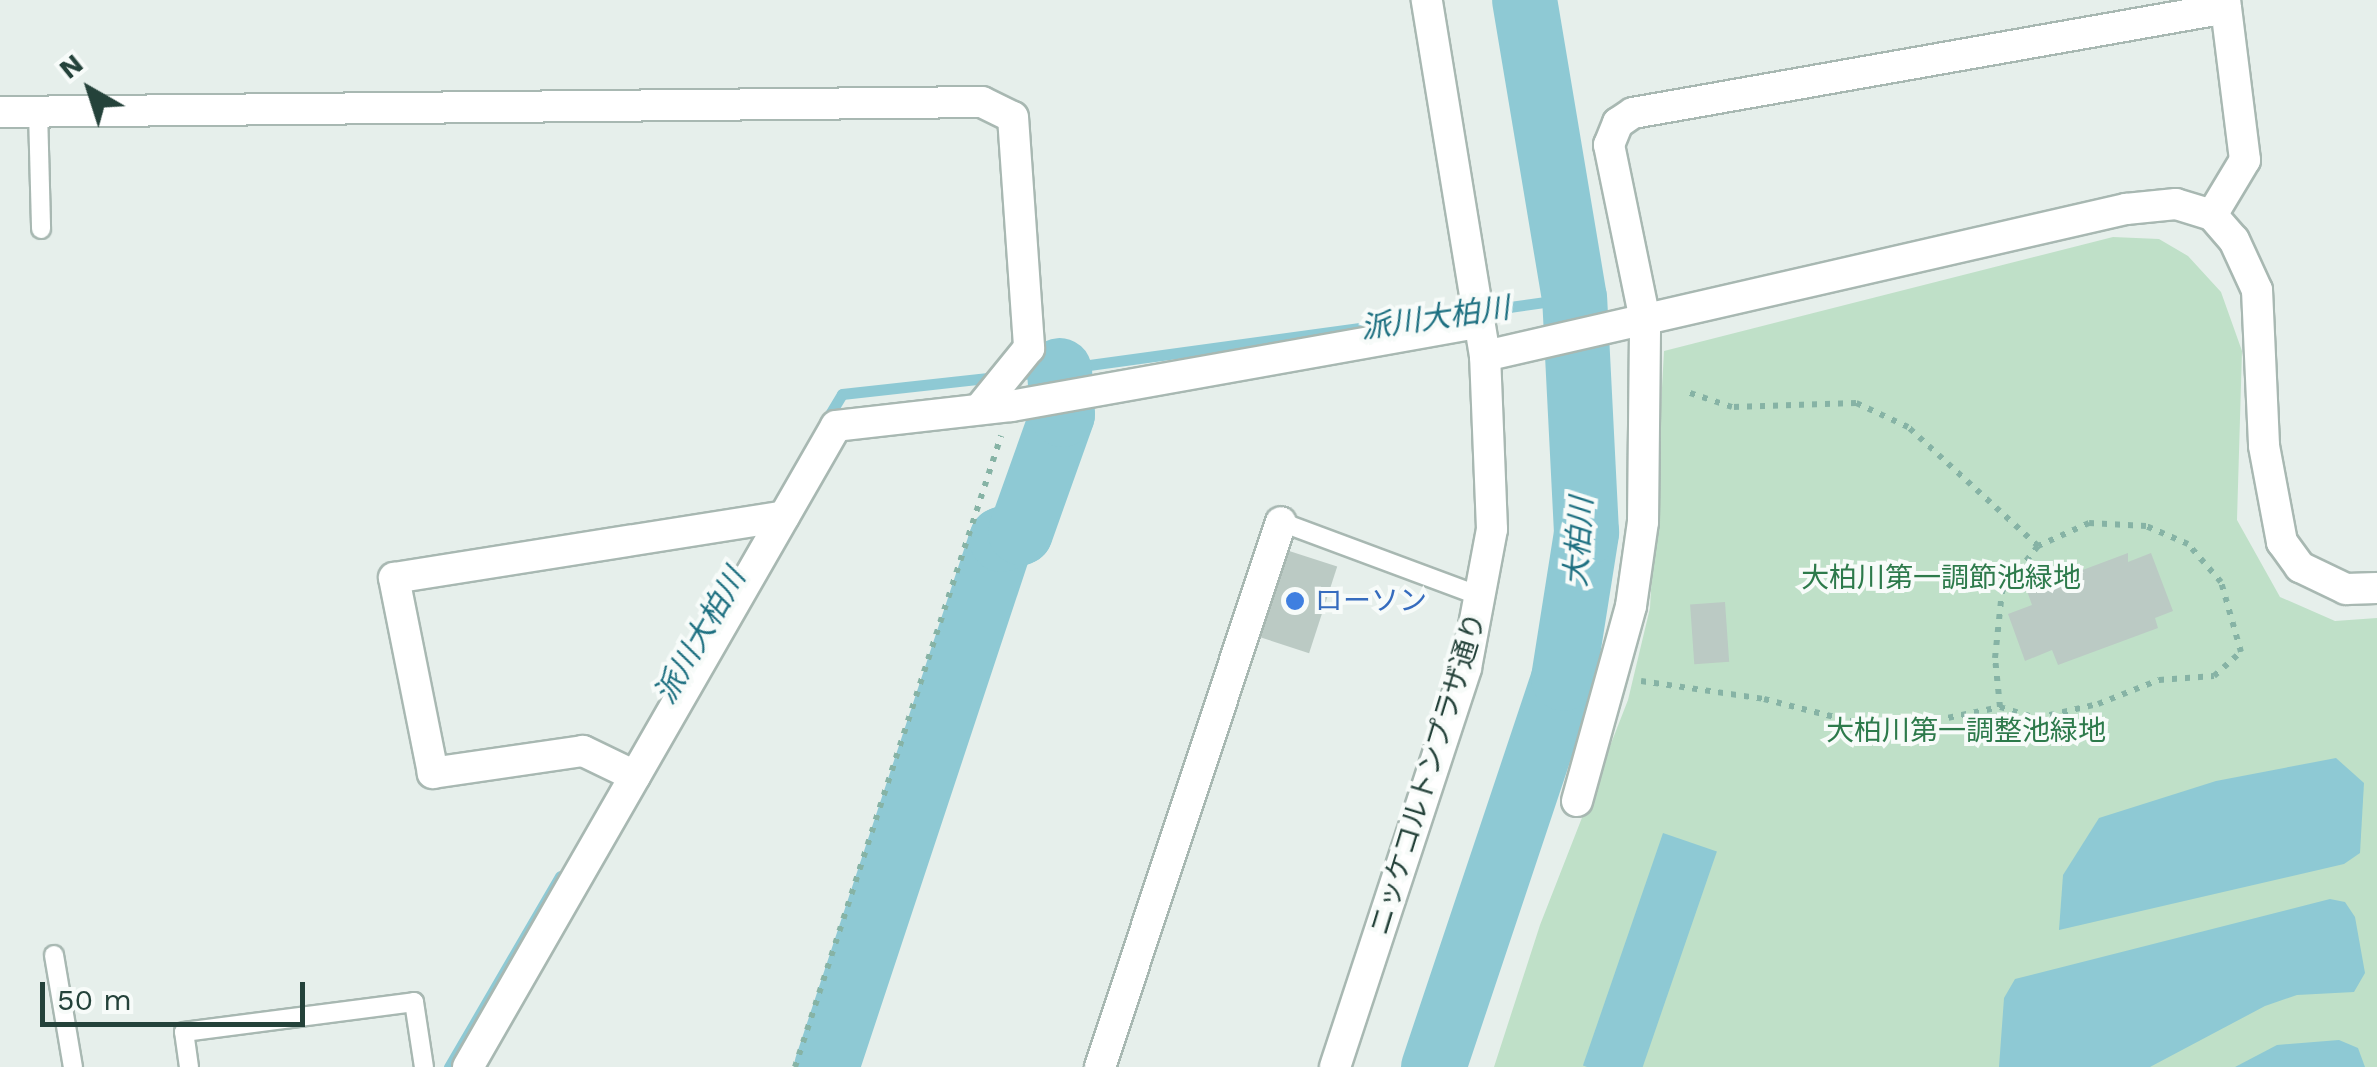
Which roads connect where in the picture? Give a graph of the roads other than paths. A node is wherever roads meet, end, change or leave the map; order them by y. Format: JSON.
{"nodes":[{"id":1,"x":1428,"y":0,"type":"edge"},
{"id":2,"x":2225,"y":4,"type":"edge"},
{"id":3,"x":38,"y":111,"type":"junction"},
{"id":4,"x":0,"y":112,"type":"edge"},
{"id":5,"x":2212,"y":215,"type":"junction"},
{"id":6,"x":41,"y":229,"type":"dead end"},
{"id":7,"x":1479,"y":323,"type":"junction"},
{"id":8,"x":1633,"y":323,"type":"junction"},
{"id":9,"x":1485,"y":356,"type":"junction"},
{"id":10,"x":1007,"y":405,"type":"junction"},
{"id":11,"x":784,"y":516,"type":"junction"},
{"id":12,"x":1281,"y":522,"type":"joint"},
{"id":13,"x":2377,"y":588,"type":"edge"},
{"id":14,"x":1483,"y":597,"type":"junction"},
{"id":15,"x":635,"y":776,"type":"junction"},
{"id":16,"x":1577,"y":801,"type":"dead end"},
{"id":17,"x":54,"y":955,"type":"dead end"},
{"id":18,"x":73,"y":1067,"type":"edge"},
{"id":19,"x":189,"y":1067,"type":"edge"},
{"id":20,"x":424,"y":1067,"type":"edge"},
{"id":21,"x":468,"y":1067,"type":"edge"},
{"id":22,"x":1100,"y":1067,"type":"edge"},
{"id":23,"x":1335,"y":1067,"type":"edge"}],
"edges":[{"from":1,"to":7,"type":"street","name":"ニッケコルトンプラザ通り"},
{"from":2,"to":5,"type":"street"},
{"from":2,"to":8,"type":"street"},
{"from":3,"to":4,"type":"street"},
{"from":3,"to":6,"type":"lane"},
{"from":3,"to":10,"type":"street"},
{"from":5,"to":8,"type":"street"},
{"from":5,"to":13,"type":"street"},
{"from":7,"to":9,"type":"street","name":"ニッケコルトンプラザ通り"},
{"from":7,"to":10,"type":"street"},
{"from":8,"to":9,"type":"street"},
{"from":8,"to":16,"type":"street"},
{"from":9,"to":14,"type":"street","name":"ニッケコルトンプラザ通り"},
{"from":10,"to":11,"type":"street"},
{"from":11,"to":15,"type":"street"},
{"from":11,"to":15,"type":"street"},
{"from":12,"to":14,"type":"lane"},
{"from":12,"to":22,"type":"street"},
{"from":14,"to":23,"type":"street","name":"ニッケコルトンプラザ通り"},
{"from":15,"to":21,"type":"street"},
{"from":17,"to":18,"type":"lane"},
{"from":19,"to":20,"type":"lane"}]}
